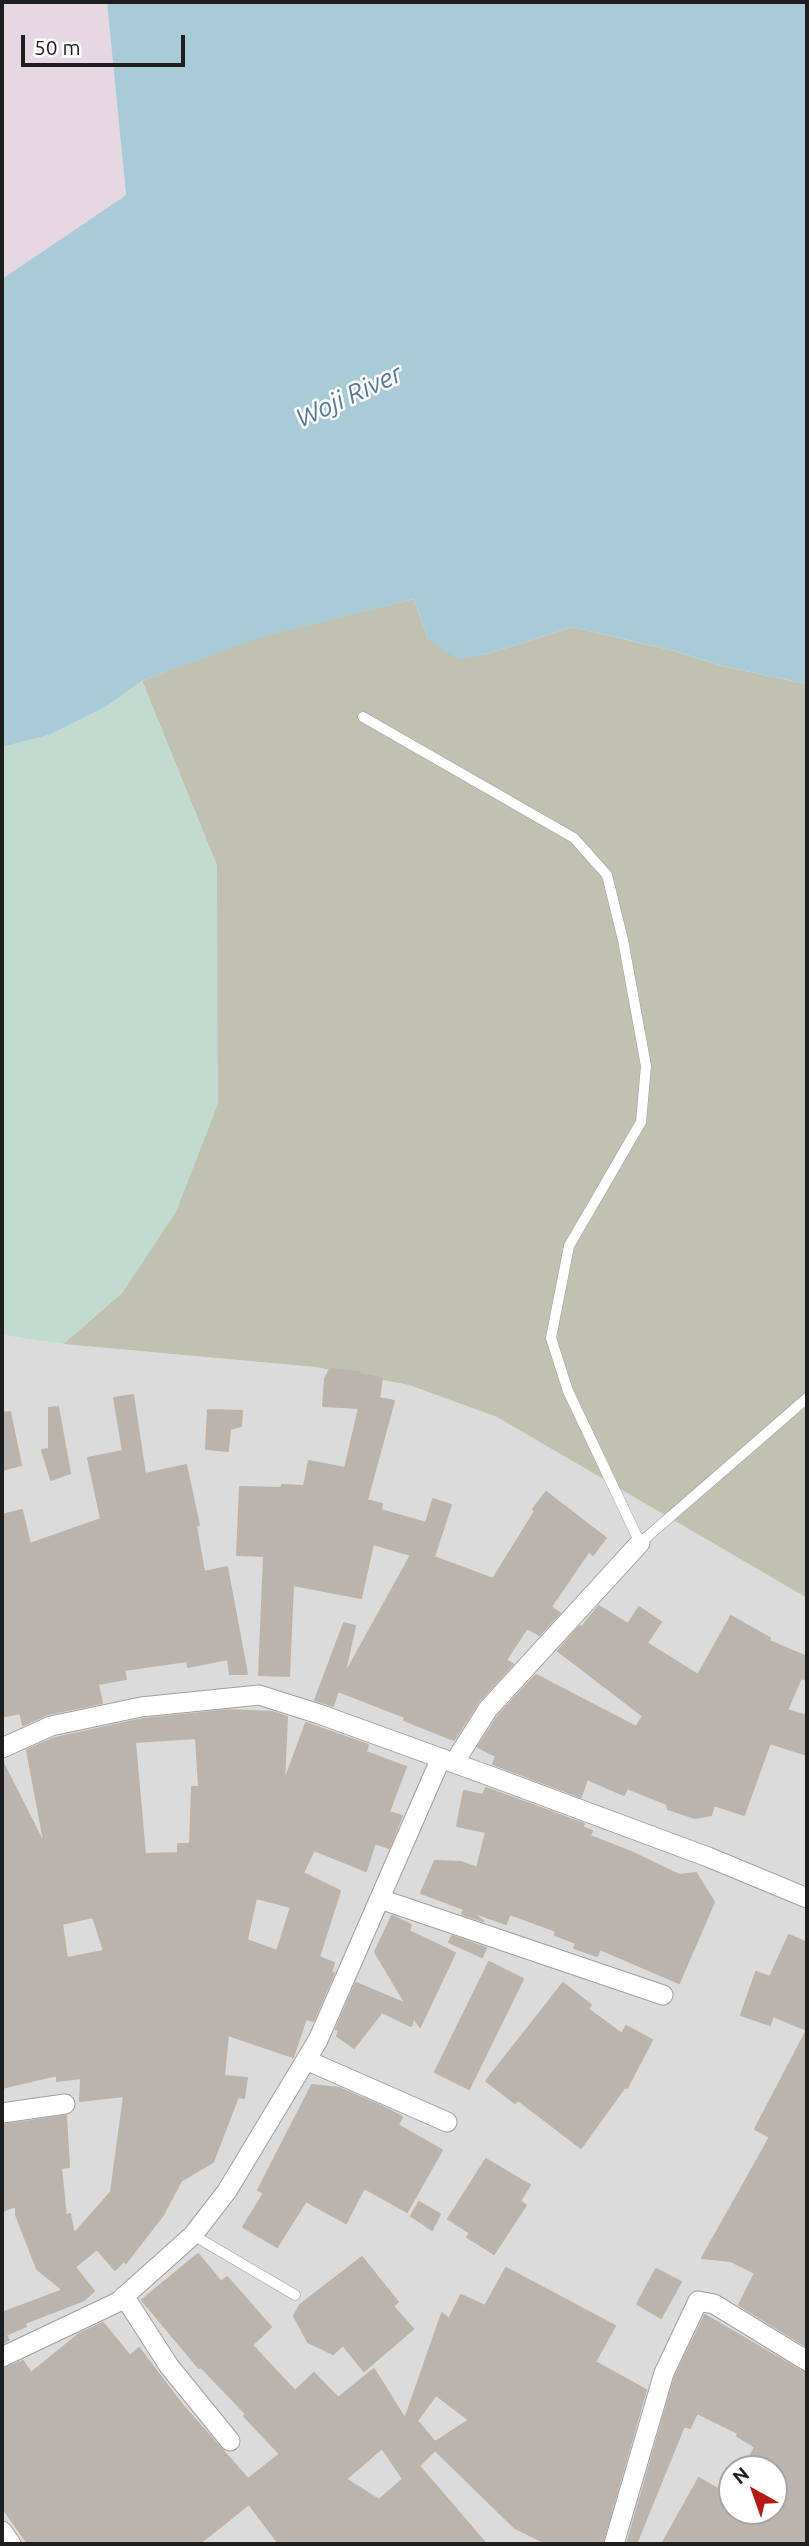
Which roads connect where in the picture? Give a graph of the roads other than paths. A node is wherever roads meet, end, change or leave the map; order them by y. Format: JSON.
{"nodes":[{"id":1,"x":363,"y":717,"type":"dead end"},
{"id":2,"x":807,"y":1398,"type":"edge"},
{"id":3,"x":640,"y":1543,"type":"junction"},
{"id":4,"x":2,"y":1748,"type":"edge"},
{"id":5,"x":447,"y":1761,"type":"junction"},
{"id":6,"x":807,"y":1898,"type":"edge"},
{"id":7,"x":380,"y":1899,"type":"junction"},
{"id":8,"x":663,"y":1995,"type":"dead end"},
{"id":9,"x":306,"y":2060,"type":"junction"},
{"id":10,"x":65,"y":2104,"type":"dead end"},
{"id":11,"x":2,"y":2113,"type":"edge"},
{"id":12,"x":447,"y":2122,"type":"dead end"},
{"id":13,"x":193,"y":2235,"type":"junction"},
{"id":14,"x":295,"y":2295,"type":"dead end"},
{"id":15,"x":124,"y":2296,"type":"junction"},
{"id":16,"x":2,"y":2357,"type":"edge"},
{"id":17,"x":807,"y":2361,"type":"edge"},
{"id":18,"x":230,"y":2441,"type":"dead end"},
{"id":19,"x":2,"y":2531,"type":"edge"},
{"id":20,"x":617,"y":2543,"type":"edge"},
{"id":21,"x":11,"y":2544,"type":"edge"}],
"edges":[{"from":1,"to":3,"type":"lane"},
{"from":2,"to":3,"type":"lane"},
{"from":3,"to":5,"type":"street"},
{"from":4,"to":5,"type":"street"},
{"from":5,"to":6,"type":"street"},
{"from":5,"to":7,"type":"street"},
{"from":7,"to":8,"type":"street"},
{"from":7,"to":9,"type":"street"},
{"from":9,"to":12,"type":"street"},
{"from":9,"to":13,"type":"street"},
{"from":10,"to":11,"type":"street"},
{"from":13,"to":14,"type":"lane"},
{"from":13,"to":15,"type":"street"},
{"from":15,"to":16,"type":"street"},
{"from":15,"to":18,"type":"street"},
{"from":17,"to":20,"type":"street"},
{"from":19,"to":21,"type":"street"}]}
